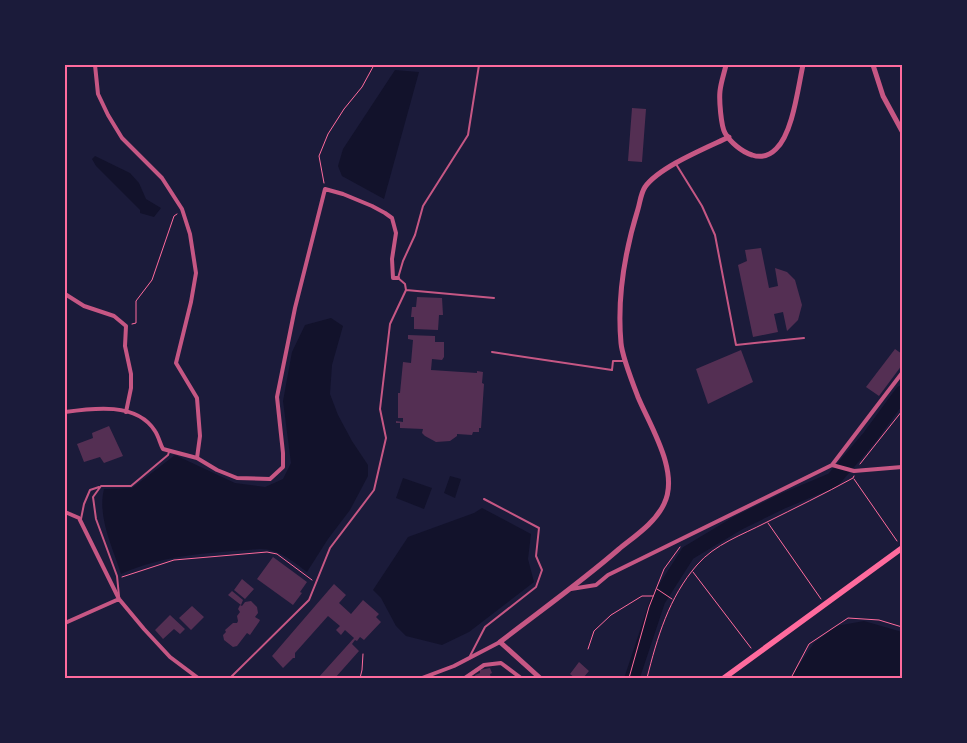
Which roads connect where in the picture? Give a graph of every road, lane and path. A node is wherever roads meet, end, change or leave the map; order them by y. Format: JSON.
{"nodes":[{"id":1,"x":94,"y":65,"type":"edge"},
{"id":2,"x":374,"y":65,"type":"edge"},
{"id":3,"x":479,"y":65,"type":"edge"},
{"id":4,"x":726,"y":65,"type":"edge"},
{"id":5,"x":803,"y":65,"type":"edge"},
{"id":6,"x":873,"y":65,"type":"edge"},
{"id":7,"x":902,"y":131,"type":"edge"},
{"id":8,"x":729,"y":137,"type":"junction"},
{"id":9,"x":676,"y":164,"type":"junction"},
{"id":10,"x":325,"y":189,"type":"junction"},
{"id":11,"x":182,"y":209,"type":"junction"},
{"id":12,"x":398,"y":278,"type":"junction"},
{"id":13,"x":406,"y":290,"type":"junction"},
{"id":14,"x":65,"y":294,"type":"edge"},
{"id":15,"x":494,"y":298,"type":"dead end"},
{"id":16,"x":126,"y":326,"type":"junction"},
{"id":17,"x":804,"y":338,"type":"dead end"},
{"id":18,"x":492,"y":352,"type":"dead end"},
{"id":19,"x":626,"y":361,"type":"junction"},
{"id":20,"x":902,"y":373,"type":"edge"},
{"id":21,"x":902,"y":411,"type":"edge"},
{"id":22,"x":65,"y":412,"type":"edge"},
{"id":23,"x":126,"y":412,"type":"junction"},
{"id":24,"x":169,"y":451,"type":"junction"},
{"id":25,"x":197,"y":458,"type":"junction"},
{"id":26,"x":832,"y":465,"type":"junction"},
{"id":27,"x":902,"y":467,"type":"edge"},
{"id":28,"x":854,"y":472,"type":"junction"},
{"id":29,"x":853,"y":478,"type":"junction"},
{"id":30,"x":101,"y":486,"type":"junction"},
{"id":31,"x":484,"y":499,"type":"dead end"},
{"id":32,"x":65,"y":512,"type":"edge"},
{"id":33,"x":81,"y":521,"type":"junction"},
{"id":34,"x":768,"y":522,"type":"junction"},
{"id":35,"x":687,"y":537,"type":"junction"},
{"id":36,"x":902,"y":548,"type":"edge"},
{"id":37,"x":692,"y":571,"type":"junction"},
{"id":38,"x":117,"y":579,"type":"junction"},
{"id":39,"x":316,"y":583,"type":"junction"},
{"id":40,"x":571,"y":589,"type":"junction"},
{"id":41,"x":656,"y":589,"type":"junction"},
{"id":42,"x":653,"y":596,"type":"junction"},
{"id":43,"x":120,"y":599,"type":"junction"},
{"id":44,"x":673,"y":599,"type":"junction"},
{"id":45,"x":825,"y":604,"type":"junction"},
{"id":46,"x":65,"y":623,"type":"edge"},
{"id":47,"x":902,"y":627,"type":"edge"},
{"id":48,"x":500,"y":642,"type":"junction"},
{"id":49,"x":588,"y":649,"type":"dead end"},
{"id":50,"x":363,"y":654,"type":"dead end"},
{"id":51,"x":756,"y":655,"type":"junction"},
{"id":52,"x":469,"y":658,"type":"junction"},
{"id":53,"x":198,"y":678,"type":"edge"},
{"id":54,"x":230,"y":678,"type":"edge"},
{"id":55,"x":360,"y":678,"type":"edge"},
{"id":56,"x":422,"y":678,"type":"edge"},
{"id":57,"x":465,"y":678,"type":"edge"},
{"id":58,"x":521,"y":678,"type":"edge"},
{"id":59,"x":540,"y":678,"type":"edge"},
{"id":60,"x":629,"y":678,"type":"edge"},
{"id":61,"x":647,"y":678,"type":"edge"},
{"id":62,"x":724,"y":678,"type":"edge"},
{"id":63,"x":791,"y":678,"type":"edge"}],
"edges":[{"from":1,"to":11,"type":"street"},
{"from":2,"to":10,"type":"path"},
{"from":3,"to":12,"type":"lane"},
{"from":4,"to":8,"type":"street"},
{"from":5,"to":8,"type":"street"},
{"from":6,"to":7,"type":"street"},
{"from":8,"to":9,"type":"street"},
{"from":9,"to":17,"type":"lane"},
{"from":9,"to":19,"type":"street"},
{"from":10,"to":12,"type":"street"},
{"from":10,"to":25,"type":"street"},
{"from":11,"to":16,"type":"path"},
{"from":11,"to":25,"type":"street"},
{"from":12,"to":13,"type":"lane"},
{"from":13,"to":15,"type":"lane"},
{"from":13,"to":39,"type":"lane"},
{"from":14,"to":16,"type":"street"},
{"from":16,"to":23,"type":"street"},
{"from":18,"to":19,"type":"lane"},
{"from":19,"to":40,"type":"street"},
{"from":20,"to":26,"type":"street"},
{"from":21,"to":28,"type":"path"},
{"from":22,"to":23,"type":"street"},
{"from":23,"to":24,"type":"street"},
{"from":24,"to":25,"type":"street"},
{"from":24,"to":30,"type":"lane"},
{"from":26,"to":28,"type":"street"},
{"from":26,"to":35,"type":"street"},
{"from":27,"to":28,"type":"street"},
{"from":28,"to":29,"type":"path"},
{"from":29,"to":34,"type":"path"},
{"from":29,"to":36,"type":"path"},
{"from":30,"to":33,"type":"lane"},
{"from":30,"to":38,"type":"lane"},
{"from":31,"to":52,"type":"lane"},
{"from":32,"to":33,"type":"street"},
{"from":33,"to":43,"type":"street"},
{"from":34,"to":37,"type":"path"},
{"from":34,"to":45,"type":"path"},
{"from":35,"to":40,"type":"street"},
{"from":35,"to":41,"type":"path"},
{"from":36,"to":45,"type":"main road"},
{"from":37,"to":44,"type":"path"},
{"from":37,"to":51,"type":"path"},
{"from":38,"to":39,"type":"path"},
{"from":38,"to":43,"type":"lane"},
{"from":39,"to":54,"type":"lane"},
{"from":40,"to":48,"type":"street"},
{"from":41,"to":42,"type":"path"},
{"from":41,"to":44,"type":"path"},
{"from":42,"to":49,"type":"path"},
{"from":42,"to":60,"type":"path"},
{"from":43,"to":46,"type":"street"},
{"from":43,"to":53,"type":"street"},
{"from":44,"to":61,"type":"path"},
{"from":45,"to":51,"type":"main road"},
{"from":47,"to":63,"type":"path"},
{"from":48,"to":52,"type":"street"},
{"from":48,"to":59,"type":"street"},
{"from":50,"to":55,"type":"path"},
{"from":51,"to":62,"type":"main road"},
{"from":52,"to":56,"type":"street"},
{"from":57,"to":58,"type":"street"}]}
